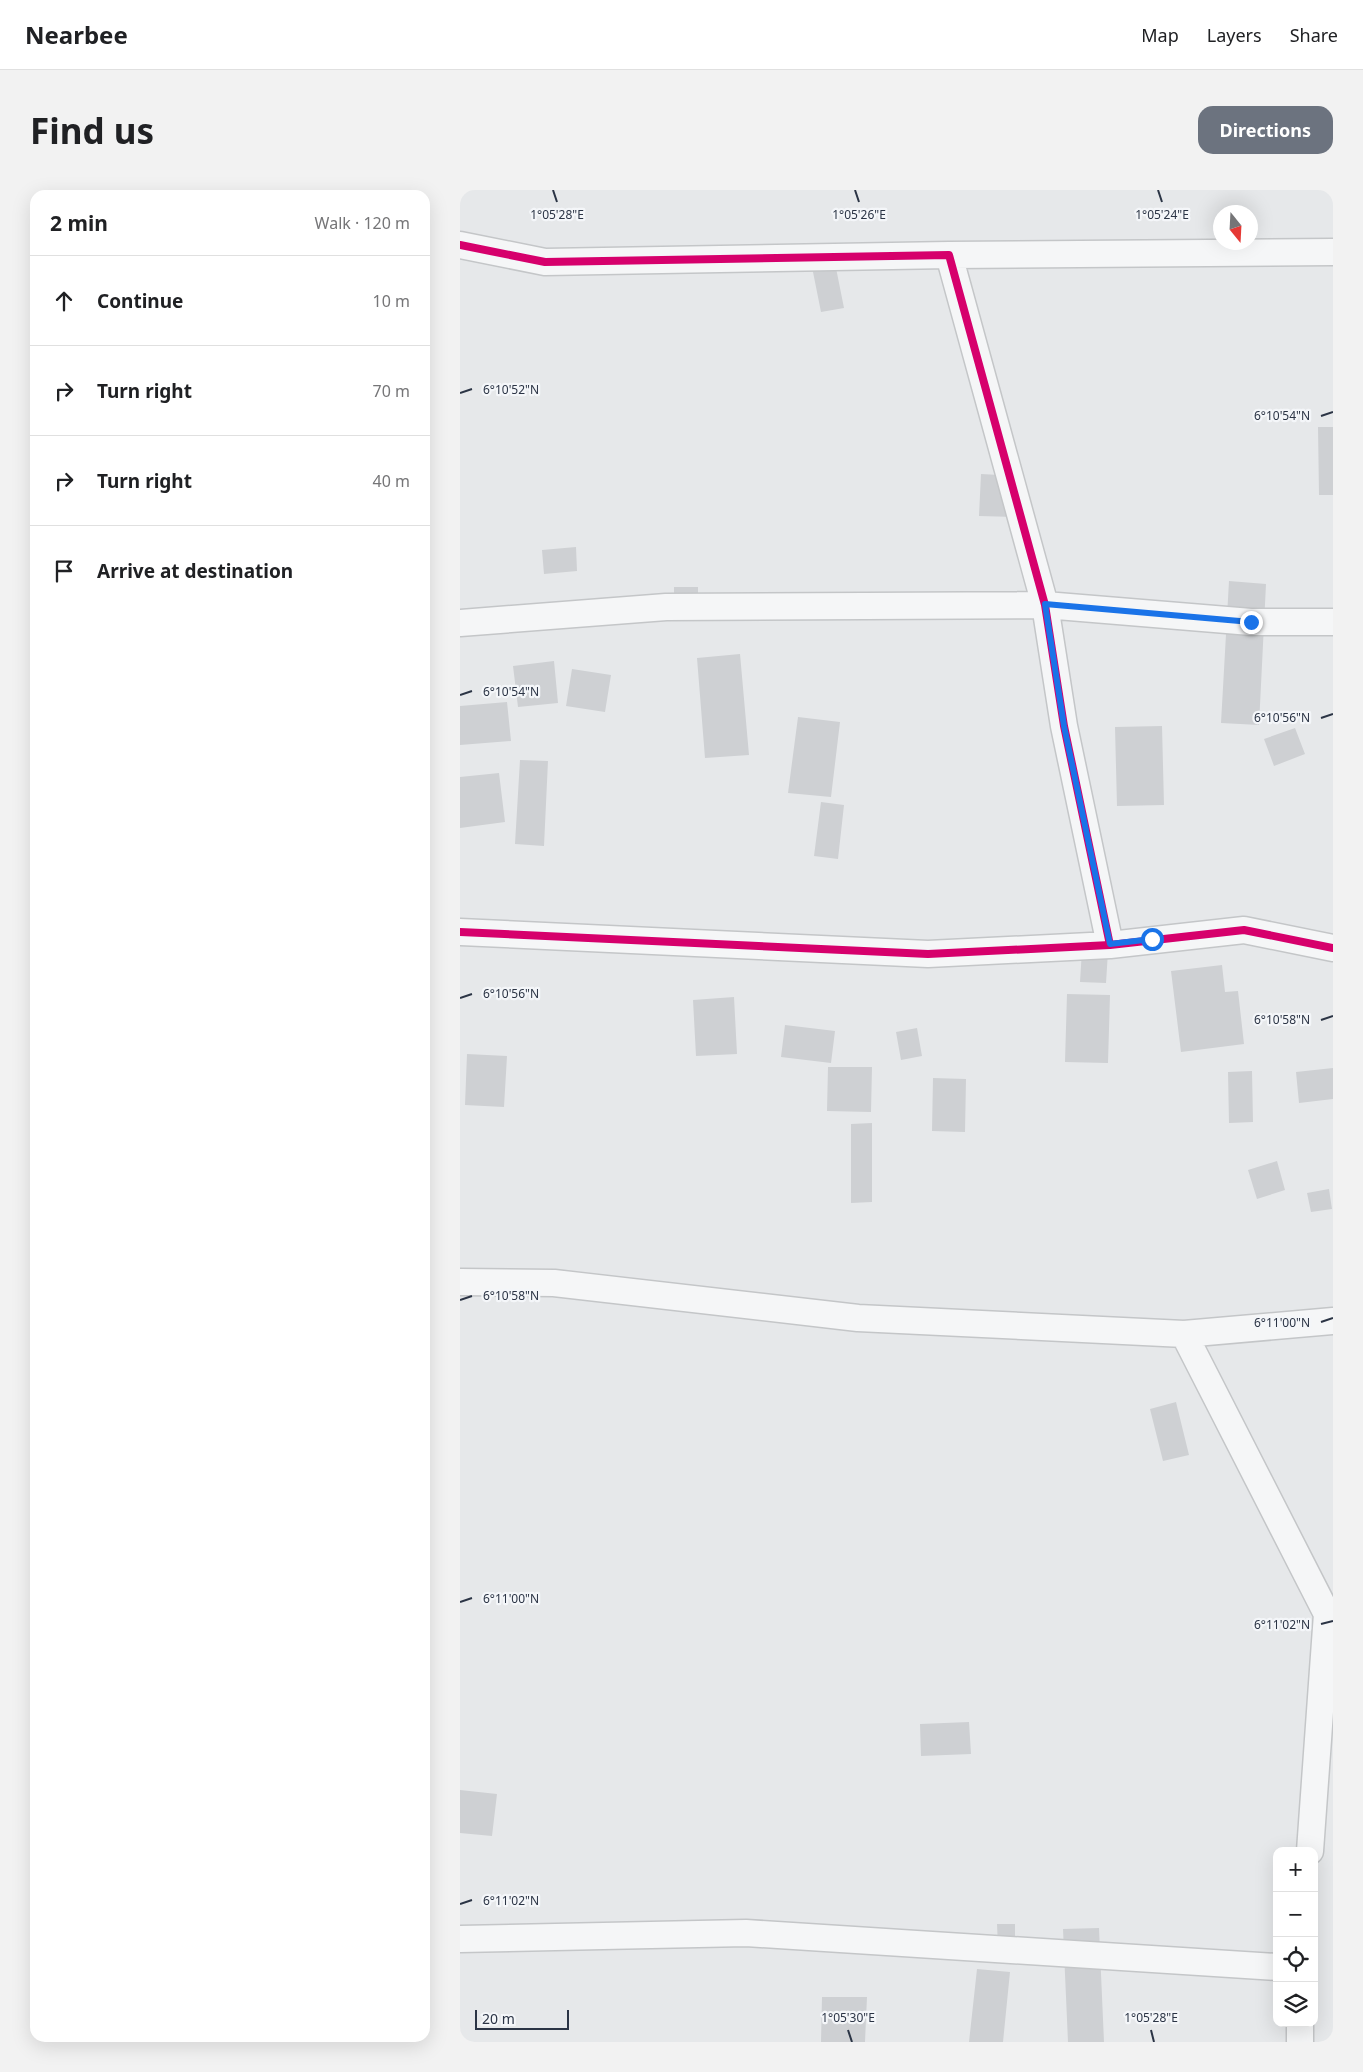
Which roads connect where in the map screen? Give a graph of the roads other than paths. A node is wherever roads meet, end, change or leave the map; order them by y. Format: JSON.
{"nodes":[{"id":1,"x":460,"y":245,"type":"edge"},
{"id":2,"x":1333,"y":252,"type":"edge"},
{"id":3,"x":949,"y":256,"type":"junction"},
{"id":4,"x":1045,"y":604,"type":"junction"},
{"id":5,"x":1333,"y":622,"type":"edge"},
{"id":6,"x":460,"y":623,"type":"edge"},
{"id":7,"x":460,"y":932,"type":"edge"},
{"id":8,"x":1110,"y":944,"type":"junction"},
{"id":9,"x":1333,"y":948,"type":"edge"},
{"id":10,"x":460,"y":1282,"type":"edge"},
{"id":11,"x":1333,"y":1321,"type":"edge"},
{"id":12,"x":1184,"y":1334,"type":"junction"},
{"id":13,"x":1330,"y":1614,"type":"edge"},
{"id":14,"x":1310,"y":1847,"type":"edge"},
{"id":15,"x":460,"y":1939,"type":"edge"},
{"id":16,"x":1273,"y":1967,"type":"edge"},
{"id":17,"x":1300,"y":2027,"type":"edge"},
{"id":18,"x":1300,"y":2042,"type":"edge"}],
"edges":[{"from":1,"to":3,"type":"street"},
{"from":2,"to":3,"type":"street"},
{"from":3,"to":4,"type":"street"},
{"from":4,"to":5,"type":"street"},
{"from":4,"to":6,"type":"street"},
{"from":4,"to":8,"type":"street"},
{"from":7,"to":8,"type":"street"},
{"from":8,"to":9,"type":"street"},
{"from":10,"to":12,"type":"street"},
{"from":11,"to":12,"type":"street"},
{"from":12,"to":13,"type":"street"},
{"from":13,"to":14,"type":"street"},
{"from":15,"to":16,"type":"street"},
{"from":17,"to":18,"type":"street"}]}
